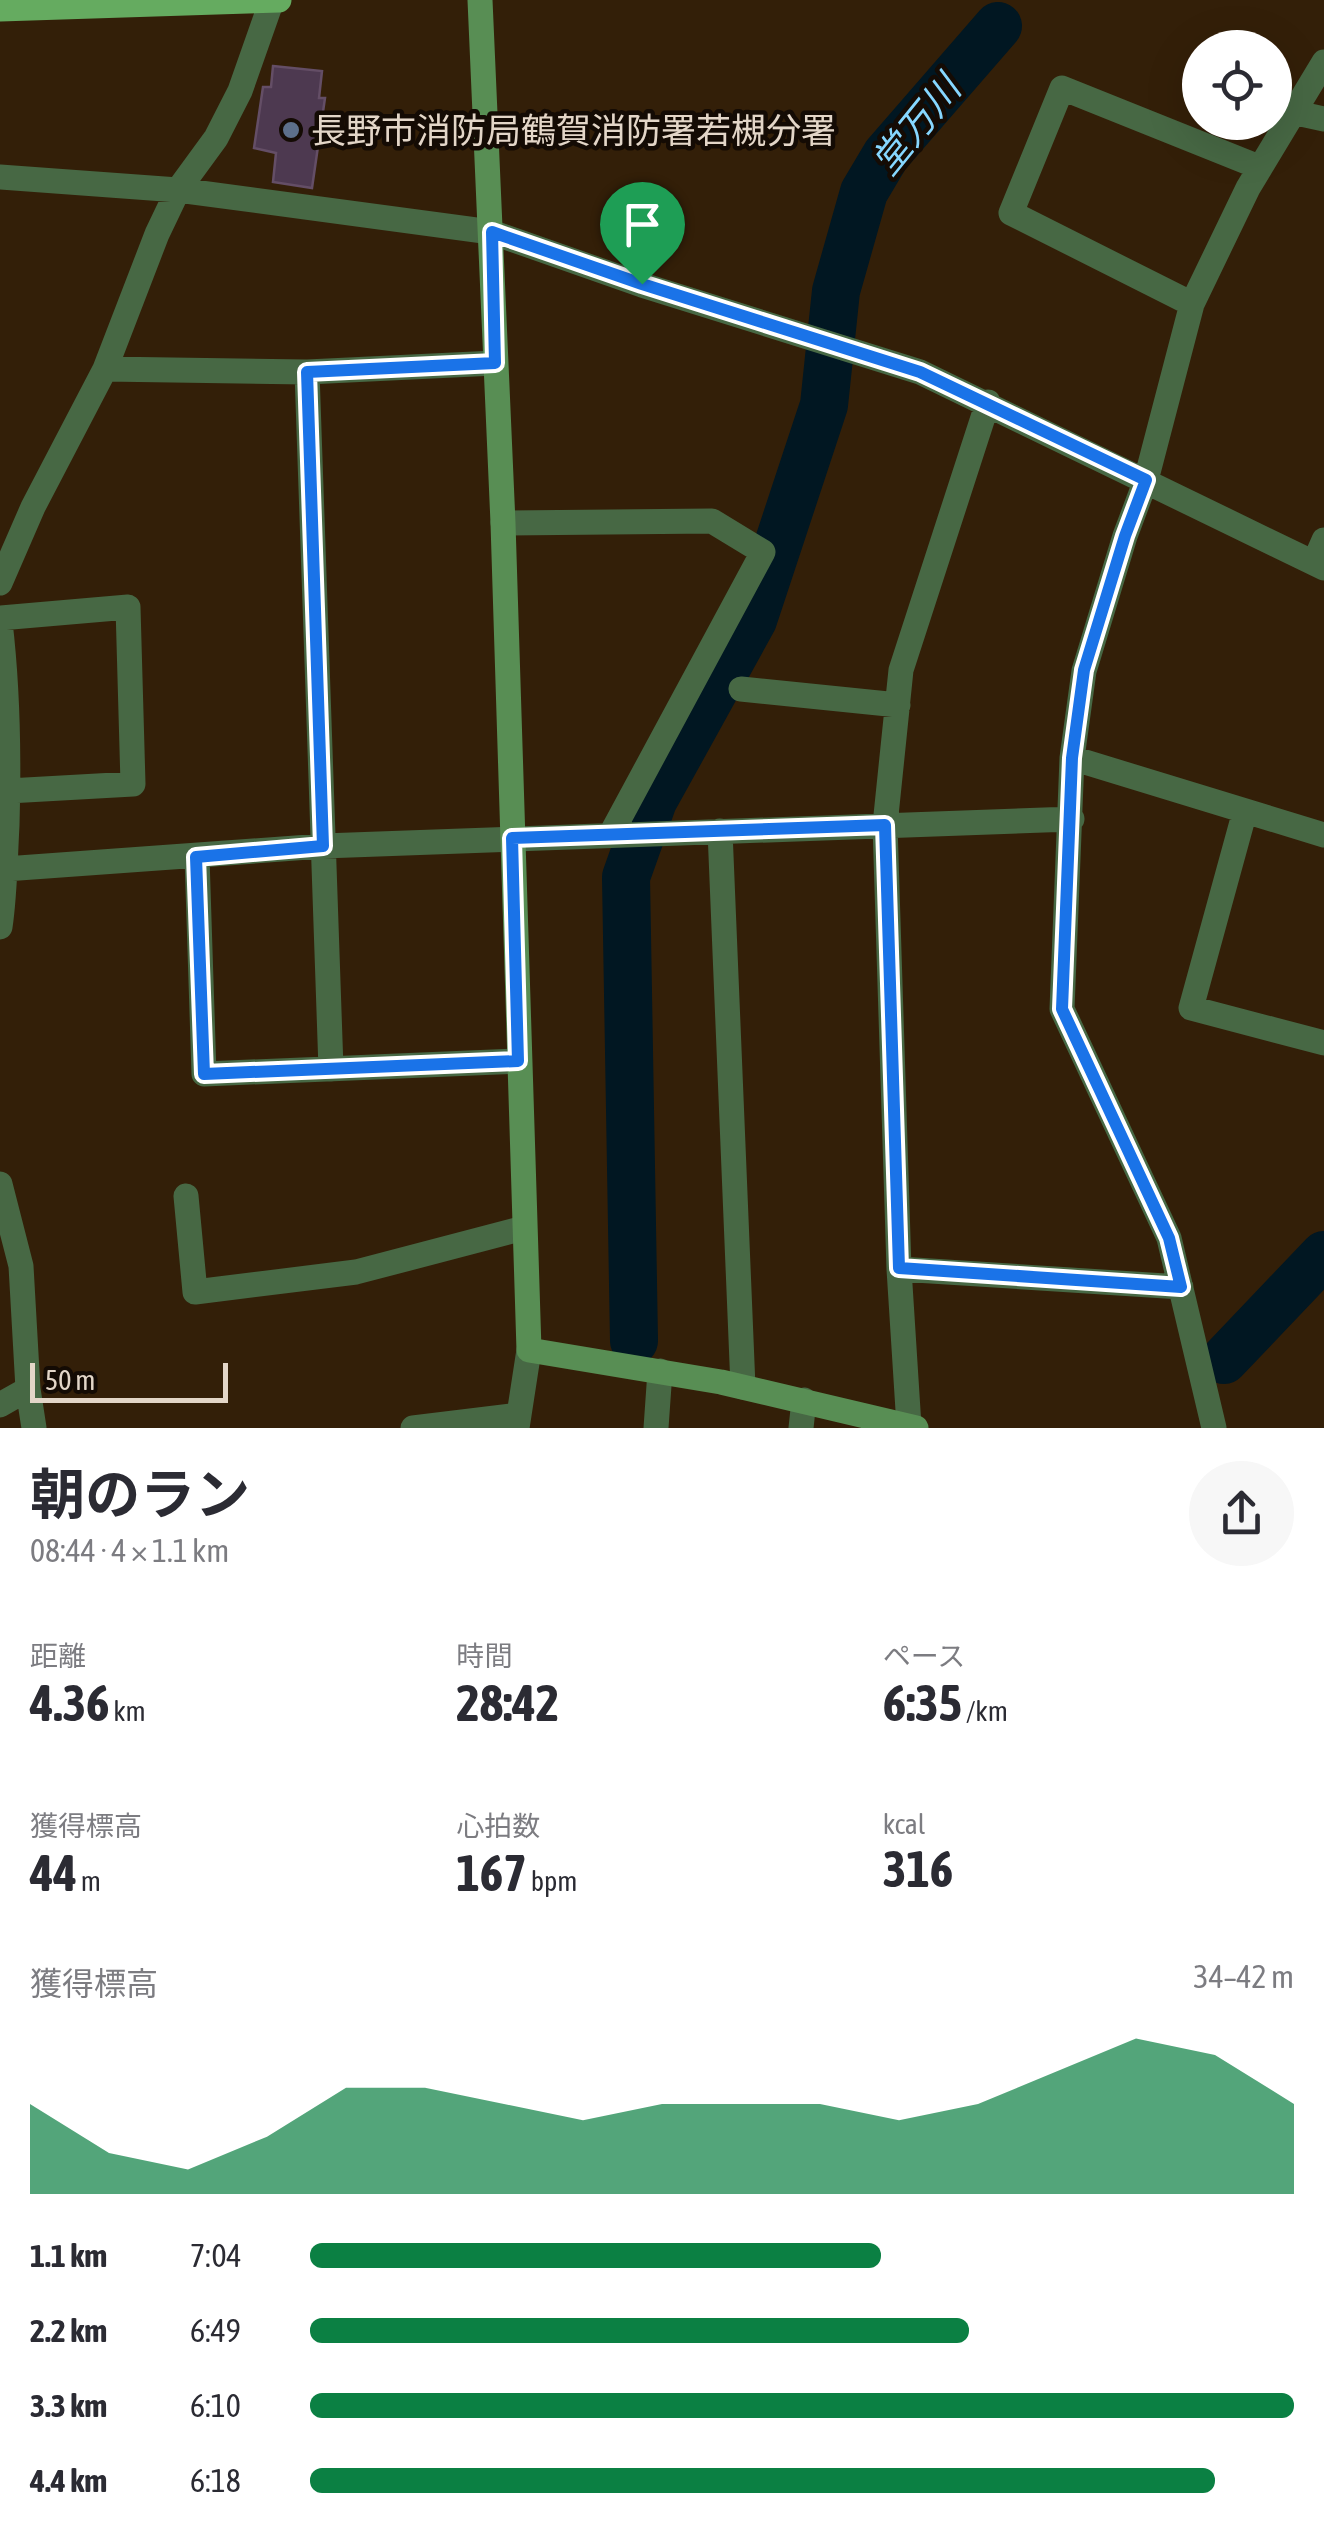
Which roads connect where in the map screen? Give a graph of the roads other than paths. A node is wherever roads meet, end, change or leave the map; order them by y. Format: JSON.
{"nodes":[{"id":1,"x":275,"y":0,"type":"edge"},
{"id":2,"x":480,"y":0,"type":"edge"},
{"id":3,"x":0,"y":9,"type":"edge"},
{"id":4,"x":1324,"y":62,"type":"edge"},
{"id":5,"x":1292,"y":112,"type":"joint"},
{"id":6,"x":1324,"y":119,"type":"edge"},
{"id":7,"x":1275,"y":140,"type":"edge"},
{"id":8,"x":1259,"y":167,"type":"junction"},
{"id":9,"x":0,"y":177,"type":"edge"},
{"id":10,"x":178,"y":190,"type":"junction"},
{"id":11,"x":492,"y":232,"type":"junction"},
{"id":12,"x":1192,"y":304,"type":"junction"},
{"id":13,"x":495,"y":363,"type":"junction"},
{"id":14,"x":105,"y":370,"type":"junction"},
{"id":15,"x":307,"y":372,"type":"junction"},
{"id":16,"x":988,"y":402,"type":"junction"},
{"id":17,"x":1146,"y":480,"type":"junction"},
{"id":18,"x":504,"y":523,"type":"junction"},
{"id":19,"x":1321,"y":557,"type":"edge"},
{"id":20,"x":0,"y":582,"type":"edge"},
{"id":21,"x":0,"y":620,"type":"edge"},
{"id":22,"x":741,"y":689,"type":"dead end"},
{"id":23,"x":898,"y":704,"type":"junction"},
{"id":24,"x":1072,"y":758,"type":"junction"},
{"id":25,"x":8,"y":792,"type":"junction"},
{"id":26,"x":1245,"y":812,"type":"junction"},
{"id":27,"x":1072,"y":819,"type":"junction"},
{"id":28,"x":885,"y":825,"type":"junction"},
{"id":29,"x":720,"y":830,"type":"junction"},
{"id":30,"x":611,"y":834,"type":"junction"},
{"id":31,"x":1324,"y":835,"type":"edge"},
{"id":32,"x":512,"y":838,"type":"junction"},
{"id":33,"x":323,"y":846,"type":"junction"},
{"id":34,"x":196,"y":857,"type":"junction"},
{"id":35,"x":4,"y":884,"type":"edge"},
{"id":36,"x":0,"y":927,"type":"edge"},
{"id":37,"x":1324,"y":1043,"type":"edge"},
{"id":38,"x":518,"y":1061,"type":"junction"},
{"id":39,"x":331,"y":1068,"type":"junction"},
{"id":40,"x":186,"y":1196,"type":"dead end"},
{"id":41,"x":1,"y":1198,"type":"edge"},
{"id":42,"x":524,"y":1228,"type":"junction"},
{"id":43,"x":899,"y":1268,"type":"junction"},
{"id":44,"x":1181,"y":1287,"type":"junction"},
{"id":45,"x":529,"y":1350,"type":"junction"},
{"id":46,"x":660,"y":1372,"type":"junction"},
{"id":47,"x":743,"y":1386,"type":"junction"},
{"id":48,"x":28,"y":1389,"type":"junction"},
{"id":49,"x":804,"y":1400,"type":"junction"},
{"id":50,"x":0,"y":1405,"type":"edge"},
{"id":51,"x":518,"y":1422,"type":"edge"},
{"id":52,"x":912,"y":1427,"type":"edge"},
{"id":53,"x":34,"y":1428,"type":"edge"},
{"id":54,"x":413,"y":1428,"type":"edge"},
{"id":55,"x":656,"y":1428,"type":"edge"},
{"id":56,"x":801,"y":1428,"type":"edge"},
{"id":57,"x":1214,"y":1428,"type":"edge"}],
"edges":[{"from":1,"to":3,"type":"main road"},
{"from":1,"to":10,"type":"street"},
{"from":2,"to":11,"type":"street"},
{"from":4,"to":5,"type":"street"},
{"from":5,"to":6,"type":"street"},
{"from":7,"to":8,"type":"street"},
{"from":8,"to":12,"type":"street"},
{"from":8,"to":12,"type":"street"},
{"from":9,"to":10,"type":"street"},
{"from":10,"to":11,"type":"street"},
{"from":10,"to":14,"type":"street"},
{"from":11,"to":13,"type":"street"},
{"from":11,"to":16,"type":"street"},
{"from":12,"to":17,"type":"street"},
{"from":13,"to":15,"type":"street"},
{"from":13,"to":18,"type":"street"},
{"from":14,"to":15,"type":"street"},
{"from":14,"to":20,"type":"street"},
{"from":15,"to":33,"type":"street"},
{"from":16,"to":17,"type":"street"},
{"from":16,"to":23,"type":"street"},
{"from":17,"to":19,"type":"street"},
{"from":17,"to":24,"type":"street"},
{"from":18,"to":30,"type":"street"},
{"from":18,"to":32,"type":"street"},
{"from":21,"to":25,"type":"street"},
{"from":21,"to":25,"type":"street"},
{"from":22,"to":23,"type":"street"},
{"from":23,"to":28,"type":"street"},
{"from":24,"to":26,"type":"street"},
{"from":24,"to":27,"type":"street"},
{"from":25,"to":35,"type":"street"},
{"from":26,"to":31,"type":"street"},
{"from":26,"to":37,"type":"street"},
{"from":27,"to":28,"type":"street"},
{"from":27,"to":44,"type":"street"},
{"from":28,"to":29,"type":"street"},
{"from":28,"to":43,"type":"street"},
{"from":29,"to":30,"type":"street"},
{"from":29,"to":47,"type":"street"},
{"from":30,"to":32,"type":"street"},
{"from":32,"to":33,"type":"street"},
{"from":32,"to":38,"type":"street"},
{"from":33,"to":34,"type":"street"},
{"from":33,"to":39,"type":"street"},
{"from":34,"to":35,"type":"street"},
{"from":34,"to":39,"type":"street"},
{"from":35,"to":36,"type":"street"},
{"from":38,"to":39,"type":"street"},
{"from":38,"to":42,"type":"street"},
{"from":40,"to":42,"type":"street"},
{"from":41,"to":48,"type":"street"},
{"from":42,"to":45,"type":"street"},
{"from":43,"to":44,"type":"street"},
{"from":43,"to":52,"type":"street"},
{"from":44,"to":57,"type":"street"},
{"from":45,"to":46,"type":"street"},
{"from":45,"to":51,"type":"street"},
{"from":46,"to":47,"type":"street"},
{"from":46,"to":55,"type":"street"},
{"from":47,"to":49,"type":"street"},
{"from":48,"to":50,"type":"street"},
{"from":48,"to":53,"type":"street"},
{"from":49,"to":52,"type":"street"},
{"from":49,"to":56,"type":"street"},
{"from":51,"to":54,"type":"street"}]}
